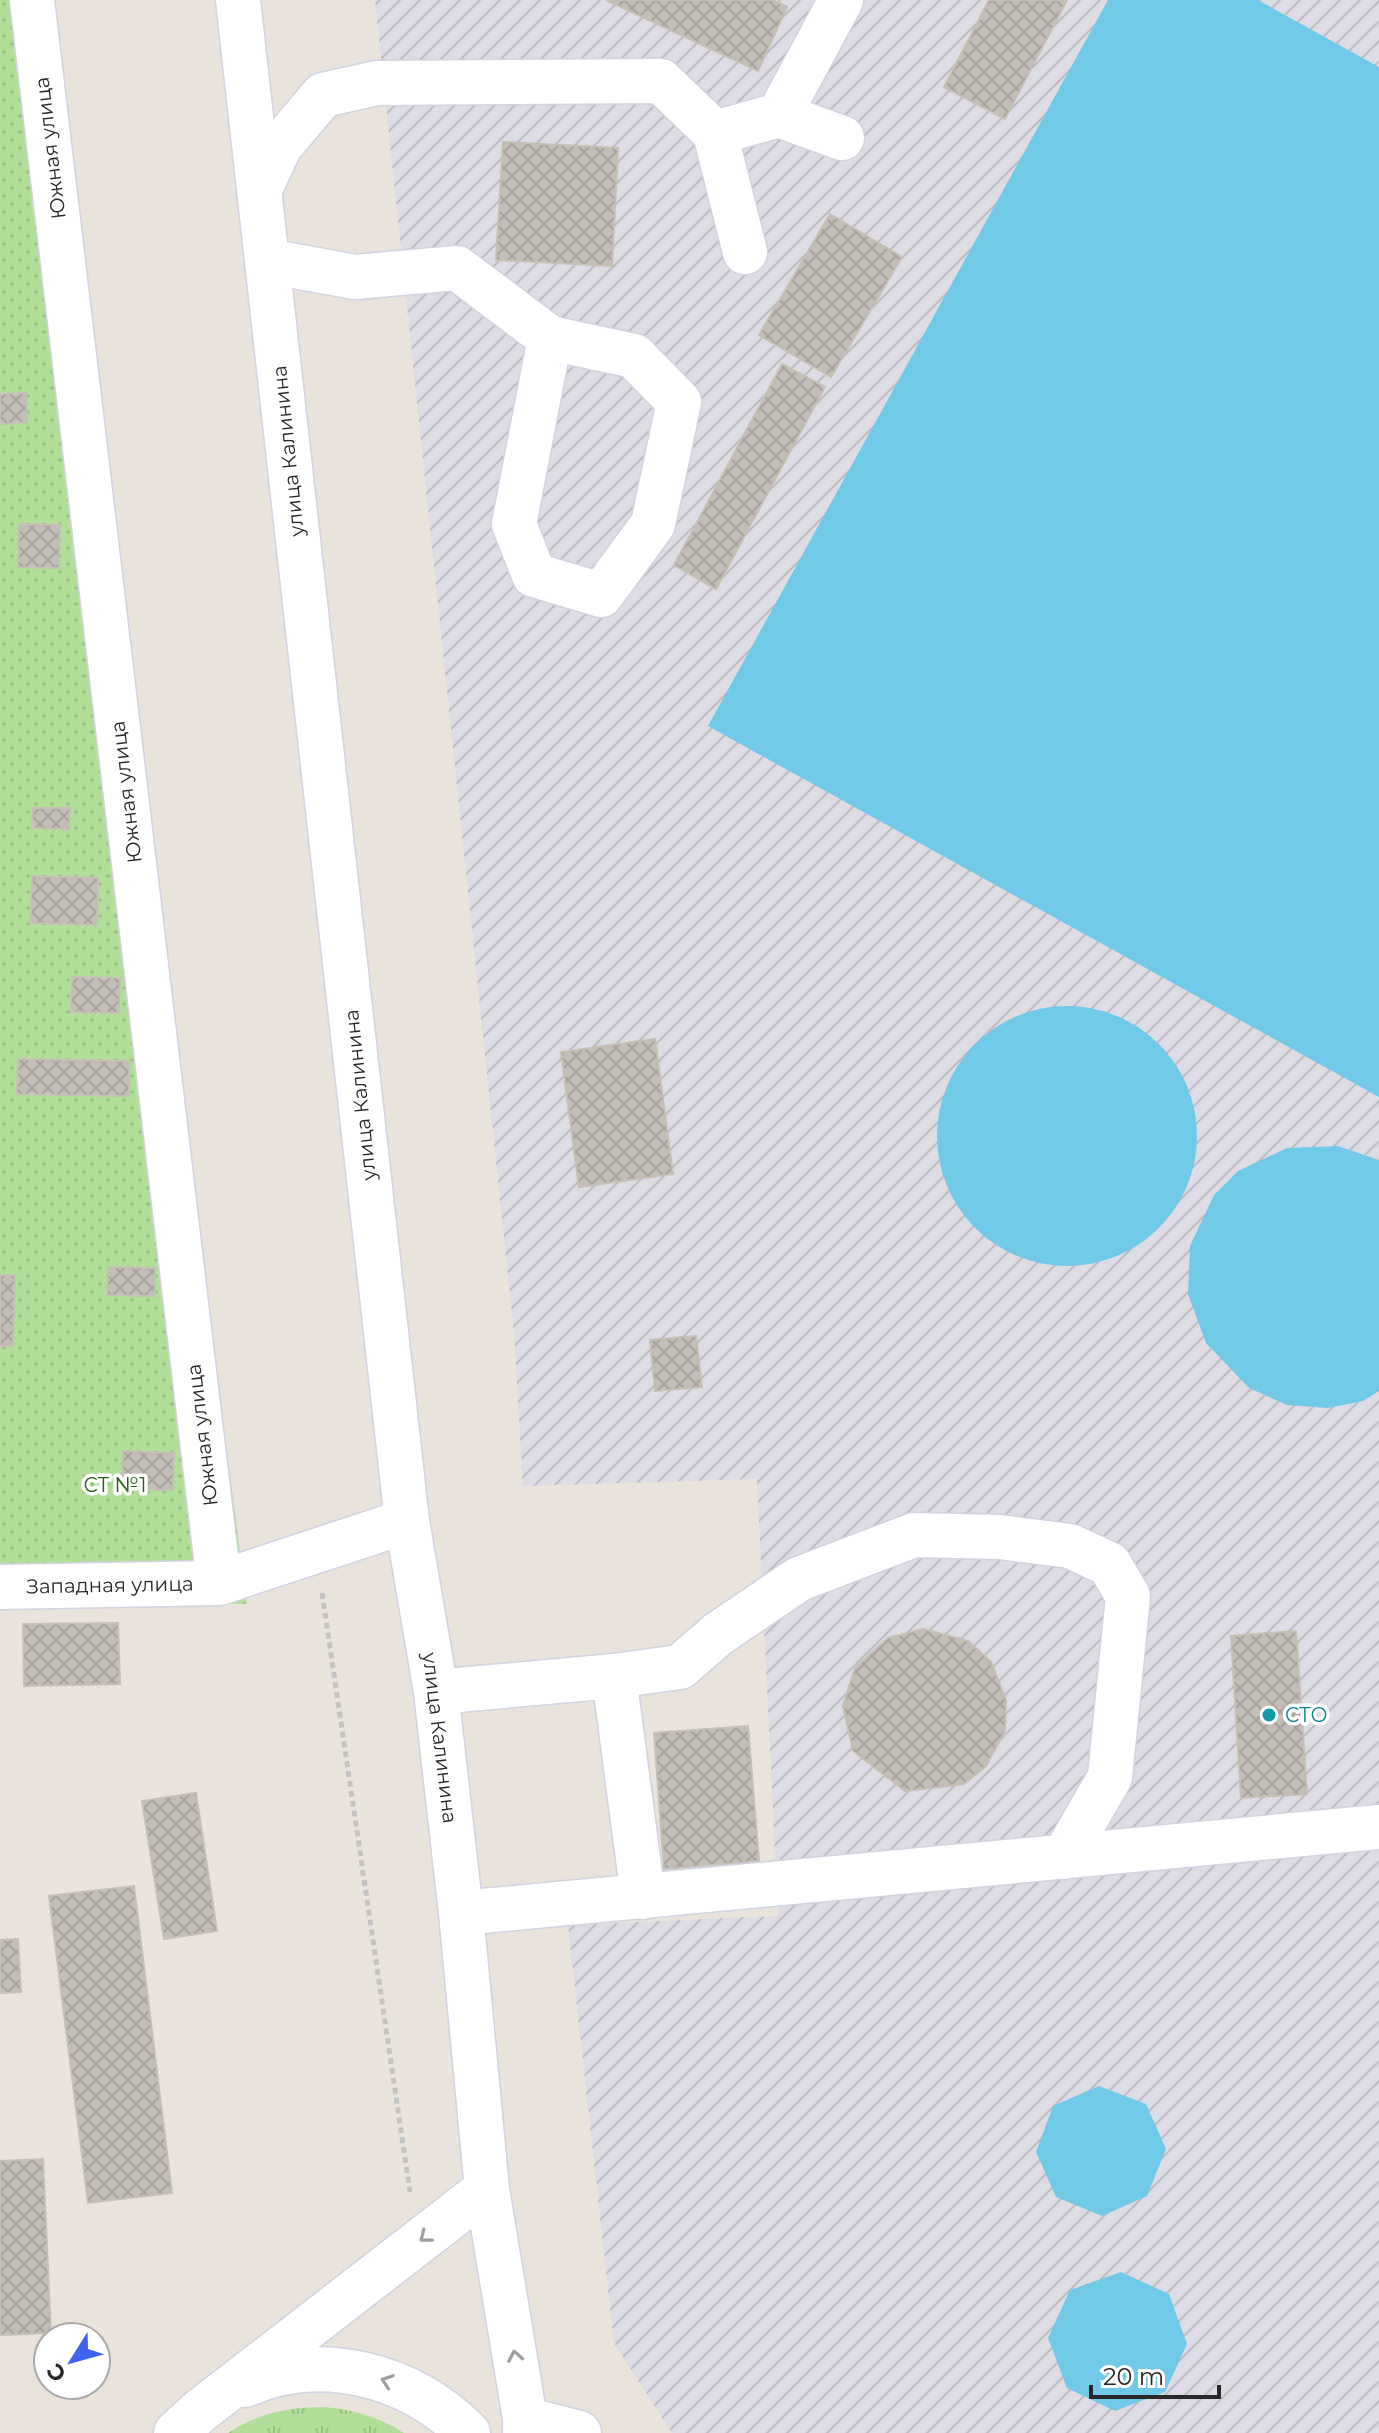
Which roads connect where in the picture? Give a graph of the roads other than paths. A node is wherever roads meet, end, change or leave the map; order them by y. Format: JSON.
{"nodes":[{"id":1,"x":32,"y":0,"type":"edge"},
{"id":2,"x":238,"y":0,"type":"edge"},
{"id":3,"x":841,"y":0,"type":"edge"},
{"id":4,"x":779,"y":115,"type":"junction"},
{"id":5,"x":715,"y":133,"type":"junction"},
{"id":6,"x":842,"y":138,"type":"dead end"},
{"id":7,"x":259,"y":191,"type":"junction"},
{"id":8,"x":745,"y":252,"type":"dead end"},
{"id":9,"x":267,"y":261,"type":"junction"},
{"id":10,"x":550,"y":338,"type":"junction"},
{"id":11,"x":407,"y":1521,"type":"junction"},
{"id":12,"x":219,"y":1583,"type":"junction"},
{"id":13,"x":0,"y":1587,"type":"edge"},
{"id":14,"x":614,"y":1676,"type":"junction"},
{"id":15,"x":436,"y":1692,"type":"junction"},
{"id":16,"x":1379,"y":1827,"type":"edge"},
{"id":17,"x":1064,"y":1857,"type":"junction"},
{"id":18,"x":643,"y":1897,"type":"junction"},
{"id":19,"x":461,"y":1913,"type":"junction"},
{"id":20,"x":487,"y":2189,"type":"junction"},
{"id":21,"x":218,"y":2399,"type":"junction"},
{"id":22,"x":525,"y":2426,"type":"edge"},
{"id":23,"x":150,"y":2433,"type":"edge"},
{"id":24,"x":176,"y":2433,"type":"edge"},
{"id":25,"x":468,"y":2433,"type":"edge"},
{"id":26,"x":579,"y":2433,"type":"edge"}],
"edges":[{"from":1,"to":12,"type":"street","name":"Южная улица"},
{"from":2,"to":7,"type":"street","name":"улица Калинина"},
{"from":3,"to":4,"type":"street"},
{"from":4,"to":5,"type":"street"},
{"from":4,"to":6,"type":"street"},
{"from":5,"to":7,"type":"street"},
{"from":5,"to":8,"type":"street"},
{"from":7,"to":9,"type":"street","name":"улица Калинина"},
{"from":9,"to":10,"type":"street"},
{"from":9,"to":11,"type":"street","name":"улица Калинина"},
{"from":10,"to":10,"type":"street"},
{"from":11,"to":12,"type":"street","name":"Западная улица"},
{"from":11,"to":15,"type":"street","name":"улица Калинина"},
{"from":12,"to":13,"type":"street","name":"Западная улица"},
{"from":14,"to":15,"type":"street"},
{"from":14,"to":17,"type":"street"},
{"from":14,"to":18,"type":"street"},
{"from":15,"to":19,"type":"street","name":"улица Калинина"},
{"from":16,"to":17,"type":"street"},
{"from":17,"to":18,"type":"street"},
{"from":18,"to":19,"type":"street"},
{"from":19,"to":20,"type":"street","name":"улица Калинина"},
{"from":20,"to":21,"type":"street","one_way":true},
{"from":22,"to":20,"type":"street","name":"улица Калинина","one_way":true},
{"from":21,"to":23,"type":"street"},
{"from":21,"to":24,"type":"street"},
{"from":25,"to":21,"type":"street","one_way":true},
{"from":22,"to":26,"type":"street"}]}
